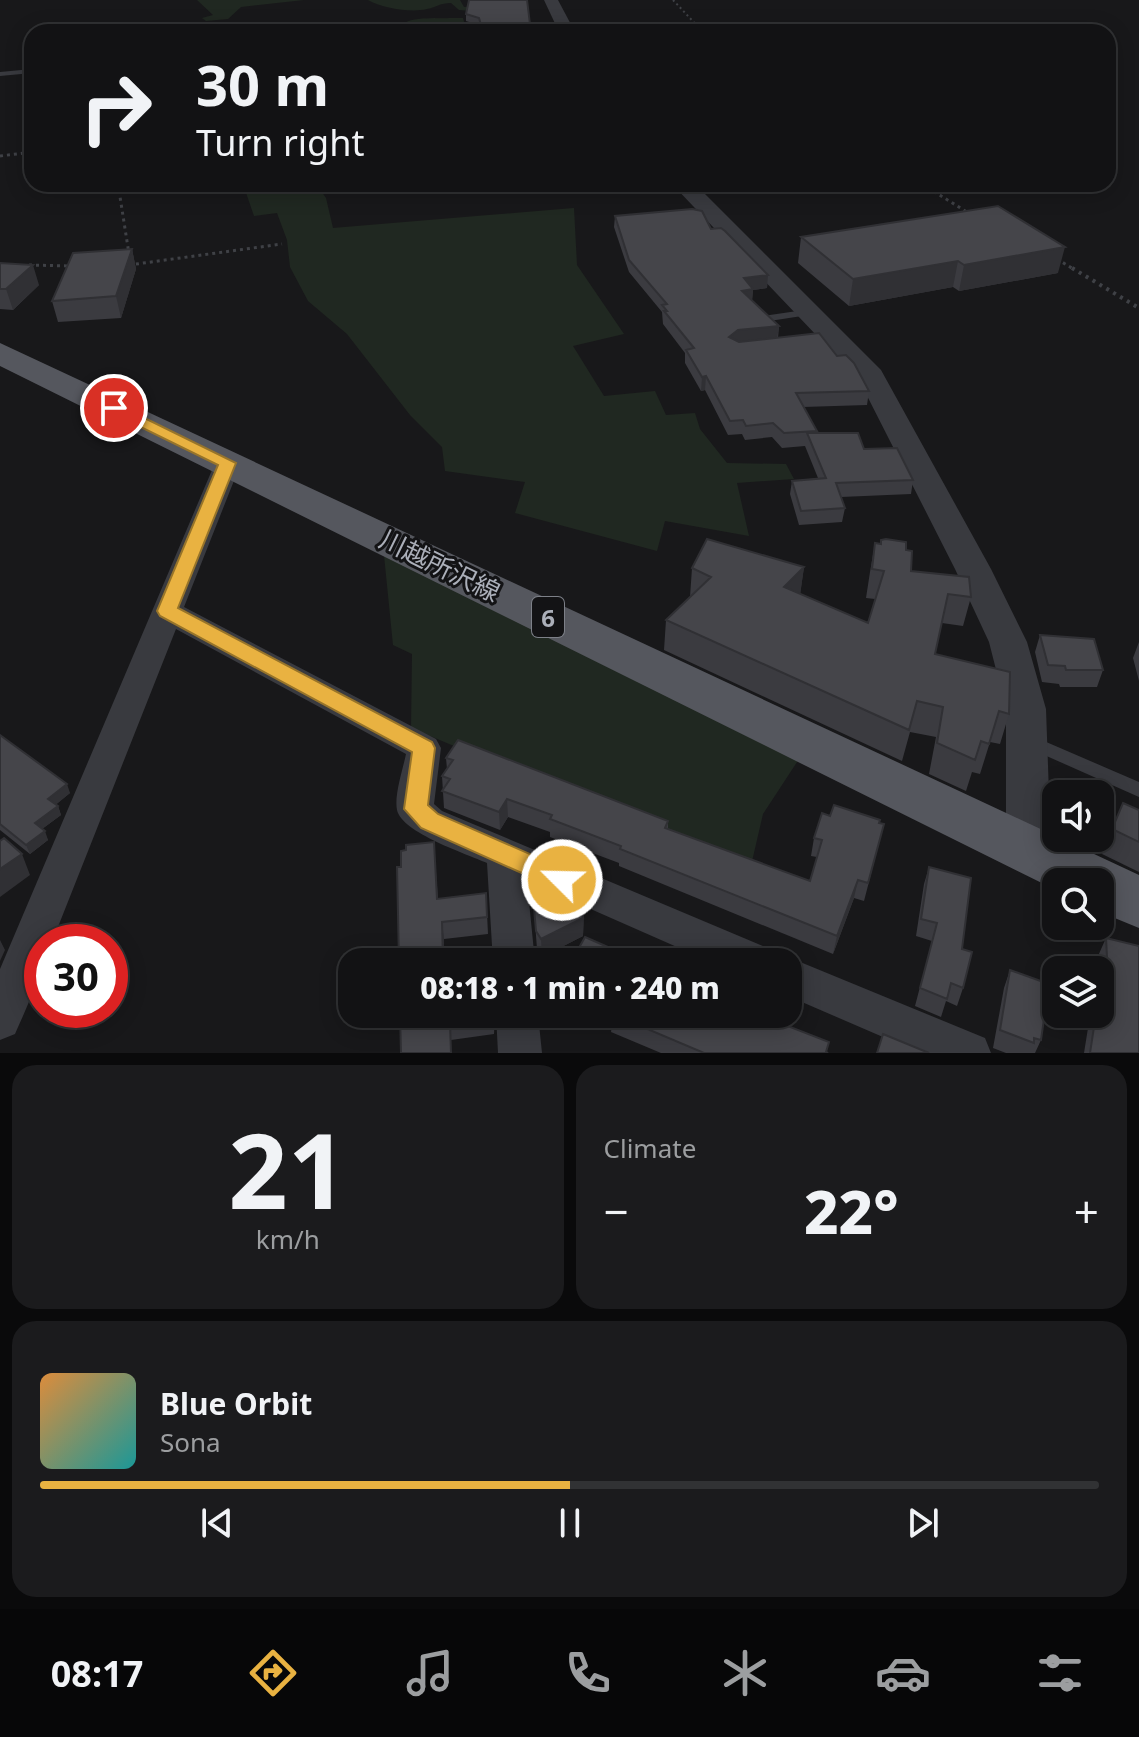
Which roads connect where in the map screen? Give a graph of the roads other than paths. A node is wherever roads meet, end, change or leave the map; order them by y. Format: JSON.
{"nodes":[{"id":1,"x":551,"y":0,"type":"edge"},
{"id":2,"x":563,"y":24,"type":"edge"},
{"id":3,"x":24,"y":72,"type":"edge"},
{"id":4,"x":0,"y":74,"type":"edge"},
{"id":5,"x":691,"y":192,"type":"edge"},
{"id":6,"x":763,"y":319,"type":"edge"},
{"id":7,"x":823,"y":330,"type":"junction"},
{"id":8,"x":0,"y":353,"type":"edge"},
{"id":9,"x":228,"y":463,"type":"junction"},
{"id":10,"x":167,"y":611,"type":"junction"},
{"id":11,"x":1029,"y":740,"type":"junction"},
{"id":12,"x":1139,"y":790,"type":"edge"},
{"id":13,"x":1020,"y":845,"type":"junction"},
{"id":14,"x":506,"y":856,"type":"junction"},
{"id":15,"x":1067,"y":868,"type":"edge"},
{"id":16,"x":1114,"y":891,"type":"edge"},
{"id":17,"x":1139,"y":903,"type":"edge"},
{"id":18,"x":513,"y":948,"type":"edge"},
{"id":19,"x":722,"y":948,"type":"edge"},
{"id":20,"x":802,"y":982,"type":"edge"},
{"id":21,"x":0,"y":1020,"type":"edge"},
{"id":22,"x":518,"y":1028,"type":"edge"},
{"id":23,"x":520,"y":1053,"type":"edge"},
{"id":24,"x":969,"y":1053,"type":"edge"}],
"edges":[{"from":1,"to":2,"type":"street"},
{"from":3,"to":4,"type":"lane"},
{"from":5,"to":7,"type":"street"},
{"from":6,"to":7,"type":"lane"},
{"from":7,"to":11,"type":"street"},
{"from":8,"to":9,"type":"main road","name":"川越所沢線","number":"6"},
{"from":9,"to":10,"type":"street"},
{"from":9,"to":13,"type":"main road","name":"川越所沢線","number":"6"},
{"from":10,"to":14,"type":"street"},
{"from":10,"to":21,"type":"street"},
{"from":11,"to":12,"type":"lane"},
{"from":11,"to":13,"type":"street"},
{"from":13,"to":15,"type":"main road","name":"川越所沢線","number":"6"},
{"from":14,"to":18,"type":"street"},
{"from":14,"to":19,"type":"street"},
{"from":16,"to":17,"type":"main road","name":"川越所沢線","number":"6"},
{"from":20,"to":24,"type":"street"},
{"from":22,"to":23,"type":"street"}]}
